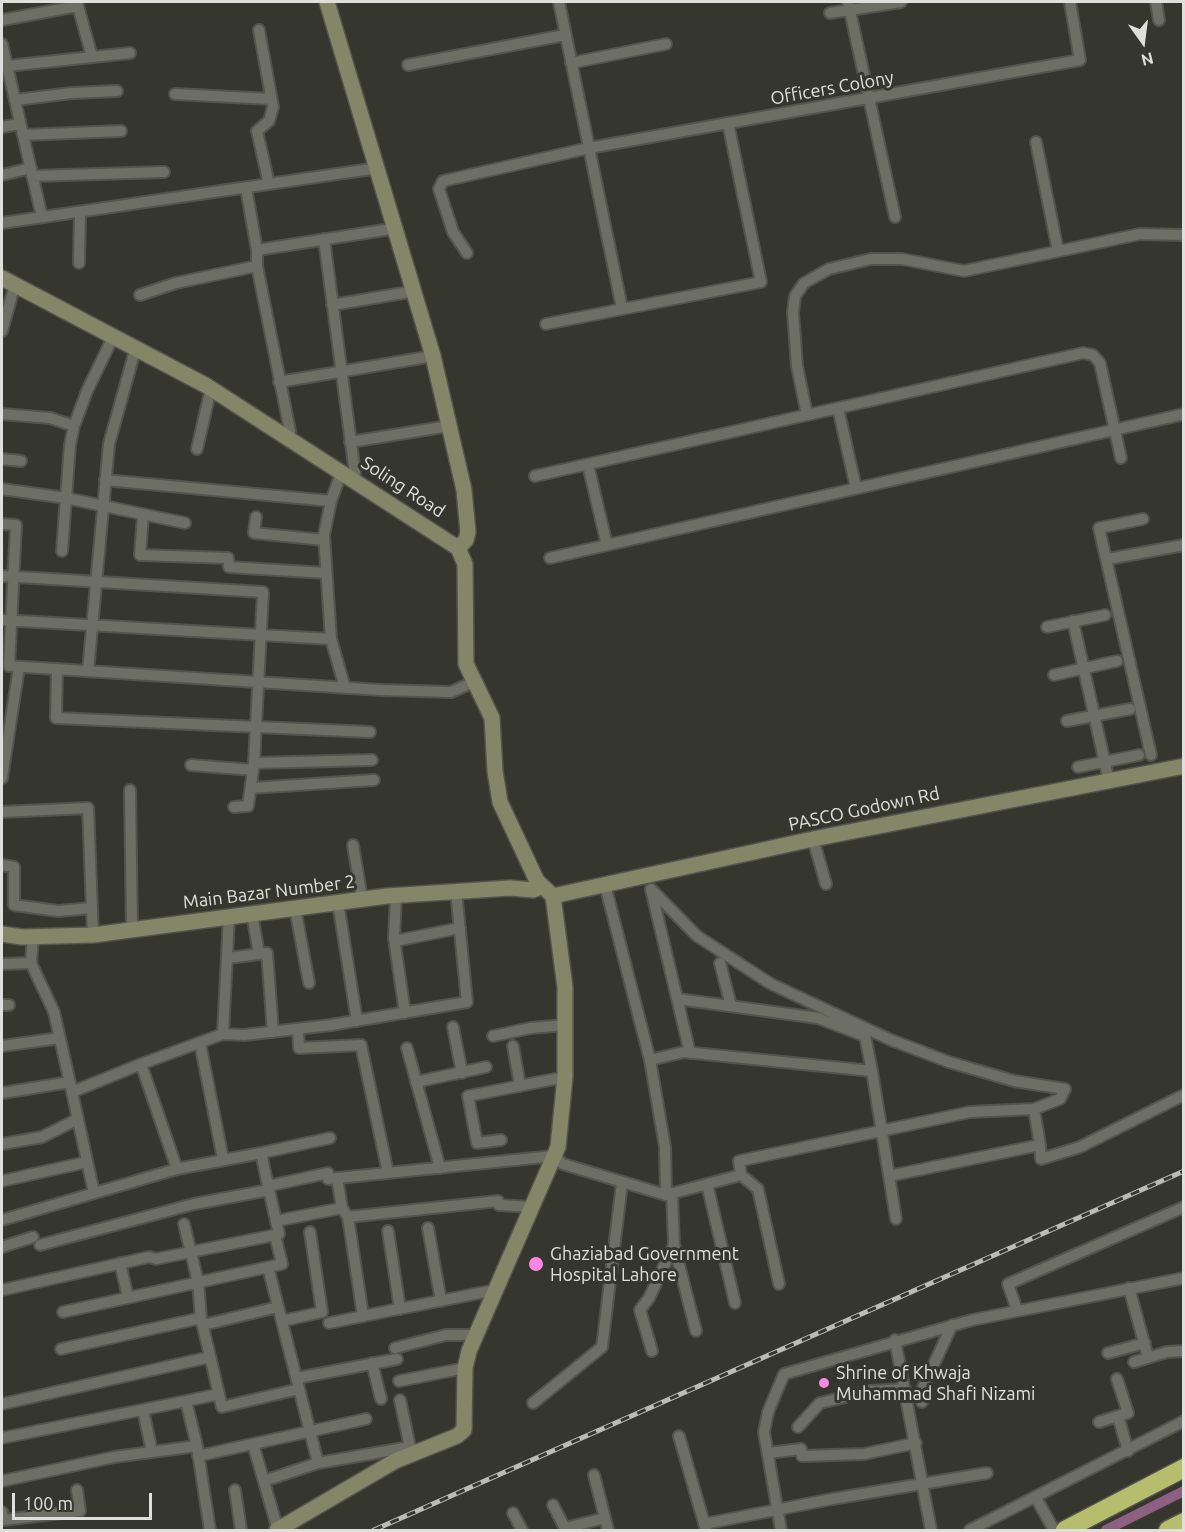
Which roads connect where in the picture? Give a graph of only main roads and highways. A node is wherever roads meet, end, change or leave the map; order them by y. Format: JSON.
{"nodes":[{"id":1,"x":1184,"y":1468,"type":"edge"},
{"id":2,"x":1184,"y":1522,"type":"edge"},
{"id":3,"x":1065,"y":1530,"type":"edge"},
{"id":4,"x":1168,"y":1530,"type":"edge"}],
"edges":[{"from":1,"to":3,"type":"highway"},
{"from":2,"to":4,"type":"highway"}]}
